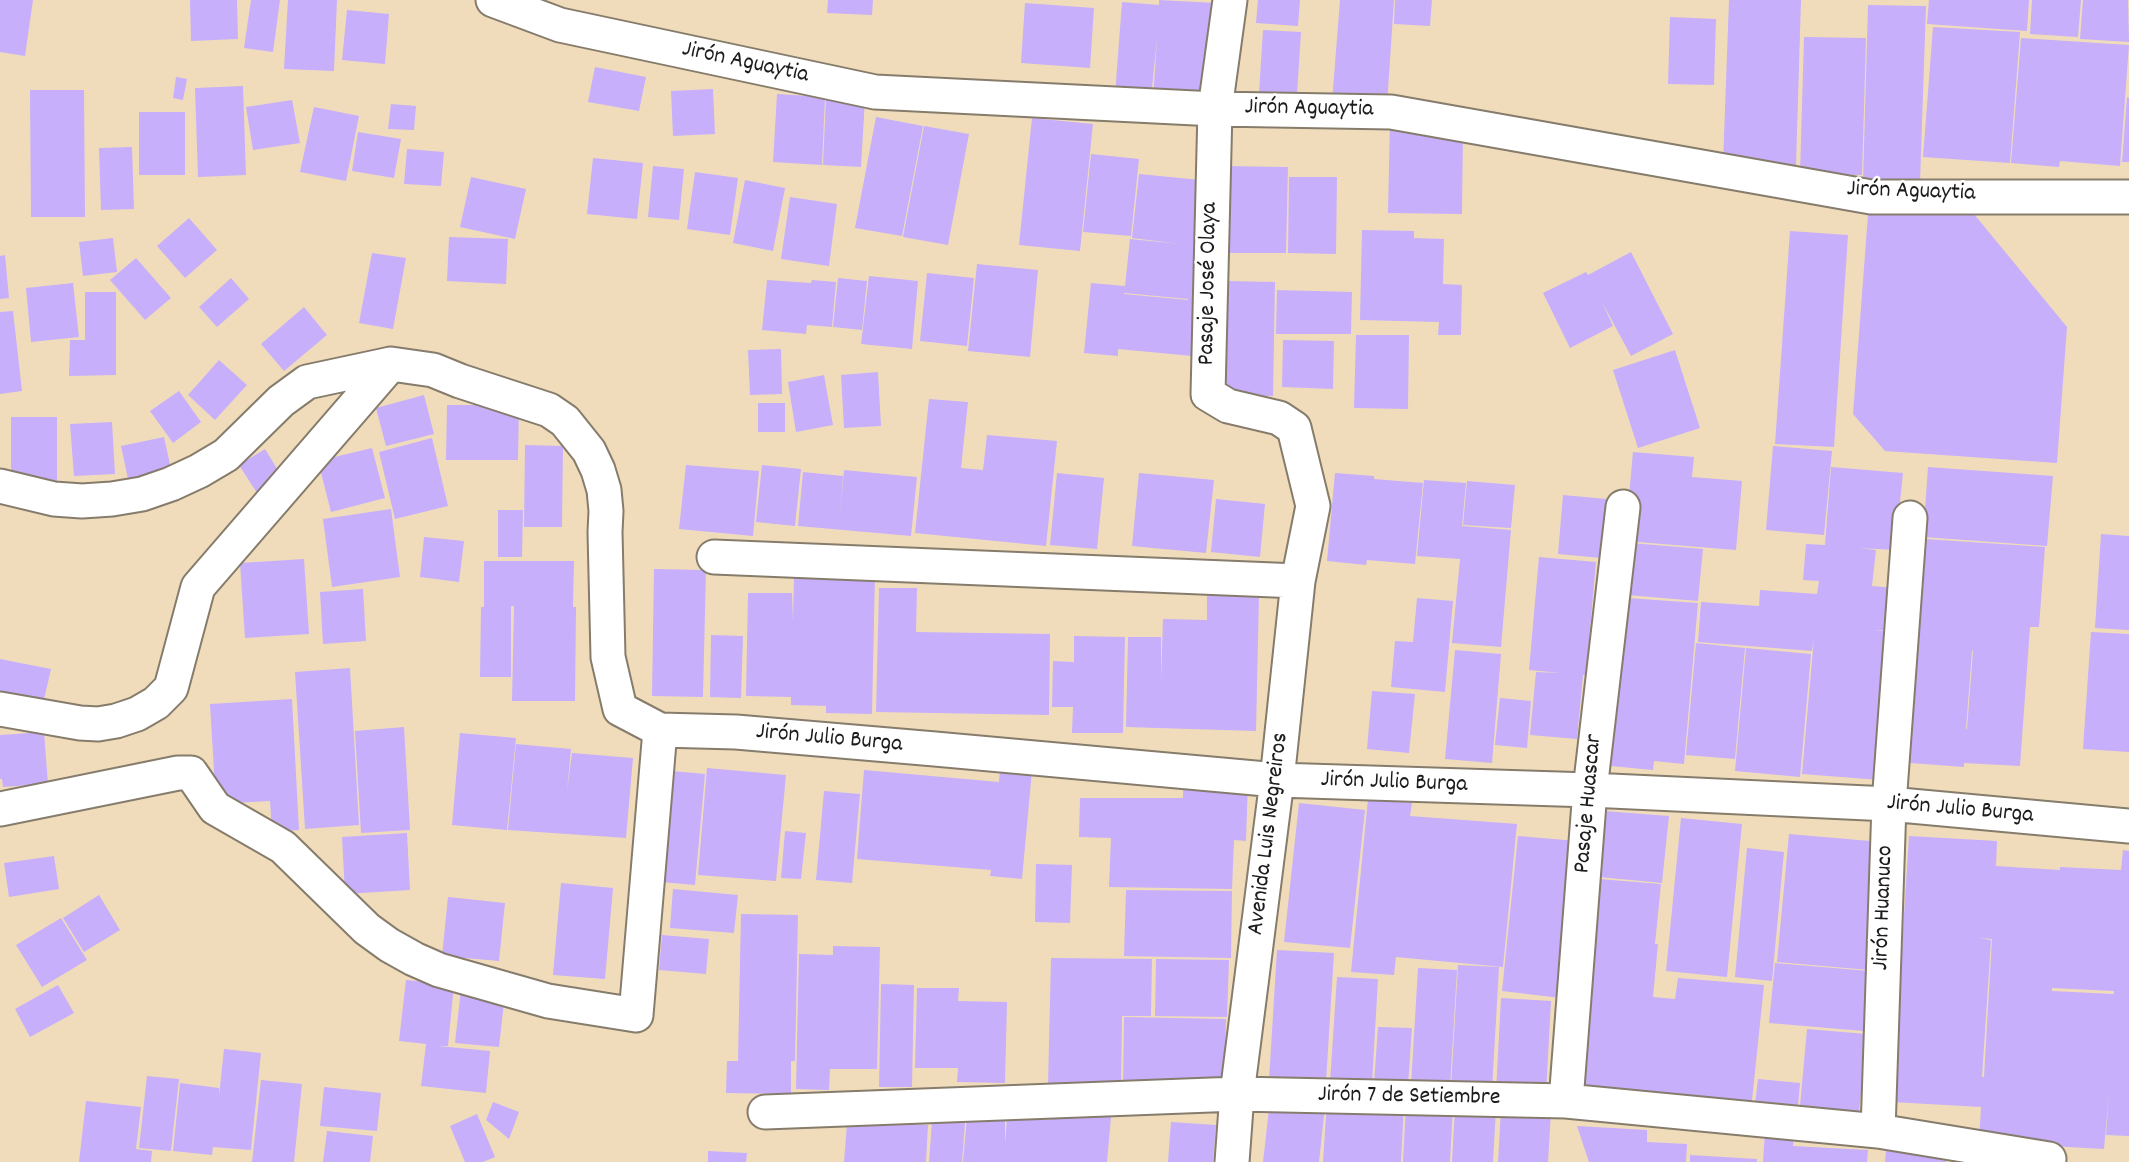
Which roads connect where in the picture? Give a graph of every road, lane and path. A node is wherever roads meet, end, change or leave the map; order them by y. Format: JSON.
{"nodes":[{"id":1,"x":493,"y":0,"type":"edge"},
{"id":2,"x":1230,"y":0,"type":"edge"},
{"id":3,"x":1215,"y":109,"type":"junction"},
{"id":4,"x":2129,"y":197,"type":"edge"},
{"id":5,"x":391,"y":364,"type":"junction"},
{"id":6,"x":0,"y":486,"type":"edge"},
{"id":7,"x":1314,"y":506,"type":"joint"},
{"id":8,"x":1623,"y":507,"type":"dead end"},
{"id":9,"x":1910,"y":518,"type":"dead end"},
{"id":10,"x":714,"y":557,"type":"dead end"},
{"id":11,"x":1298,"y":581,"type":"junction"},
{"id":12,"x":0,"y":709,"type":"edge"},
{"id":13,"x":660,"y":730,"type":"junction"},
{"id":14,"x":1277,"y":780,"type":"junction"},
{"id":15,"x":1590,"y":790,"type":"junction"},
{"id":16,"x":1888,"y":803,"type":"junction"},
{"id":17,"x":0,"y":809,"type":"edge"},
{"id":18,"x":2129,"y":826,"type":"edge"},
{"id":19,"x":1237,"y":1094,"type":"junction"},
{"id":20,"x":1566,"y":1101,"type":"junction"},
{"id":21,"x":765,"y":1112,"type":"dead end"},
{"id":22,"x":1878,"y":1131,"type":"junction"},
{"id":23,"x":2049,"y":1159,"type":"dead end"},
{"id":24,"x":1232,"y":1162,"type":"edge"}],
"edges":[{"from":1,"to":3,"type":"street","name":"Jirón Aguaytia"},
{"from":2,"to":3,"type":"street","name":"Pasaje José Olaya"},
{"from":3,"to":4,"type":"street","name":"Jirón Aguaytia"},
{"from":3,"to":7,"type":"street","name":"Pasaje José Olaya"},
{"from":5,"to":6,"type":"street"},
{"from":5,"to":12,"type":"street"},
{"from":5,"to":13,"type":"street"},
{"from":7,"to":11,"type":"street","name":"Avenida Luis Negreiros"},
{"from":8,"to":15,"type":"street","name":"Pasaje Huascar"},
{"from":9,"to":16,"type":"street","name":"Jirón Huanuco"},
{"from":10,"to":11,"type":"street"},
{"from":11,"to":14,"type":"street","name":"Avenida Luis Negreiros"},
{"from":13,"to":14,"type":"street","name":"Jirón Julio Burga"},
{"from":13,"to":17,"type":"street"},
{"from":14,"to":15,"type":"street","name":"Jirón Julio Burga"},
{"from":14,"to":19,"type":"street","name":"Avenida Luis Negreiros"},
{"from":15,"to":16,"type":"street","name":"Jirón Julio Burga"},
{"from":15,"to":20,"type":"street","name":"Pasaje Huascar"},
{"from":16,"to":18,"type":"street","name":"Jirón Julio Burga"},
{"from":16,"to":22,"type":"street","name":"Jirón Huanuco"},
{"from":19,"to":20,"type":"street","name":"Jirón 7 de Setiembre"},
{"from":19,"to":21,"type":"street","name":"Jirón 7 de Setiembre"},
{"from":19,"to":24,"type":"street","name":"Avenida Luis Negreiros"},
{"from":20,"to":22,"type":"street","name":"Jirón 7 de Setiembre"},
{"from":22,"to":23,"type":"street","name":"Jirón 7 de Setiembre"}]}
